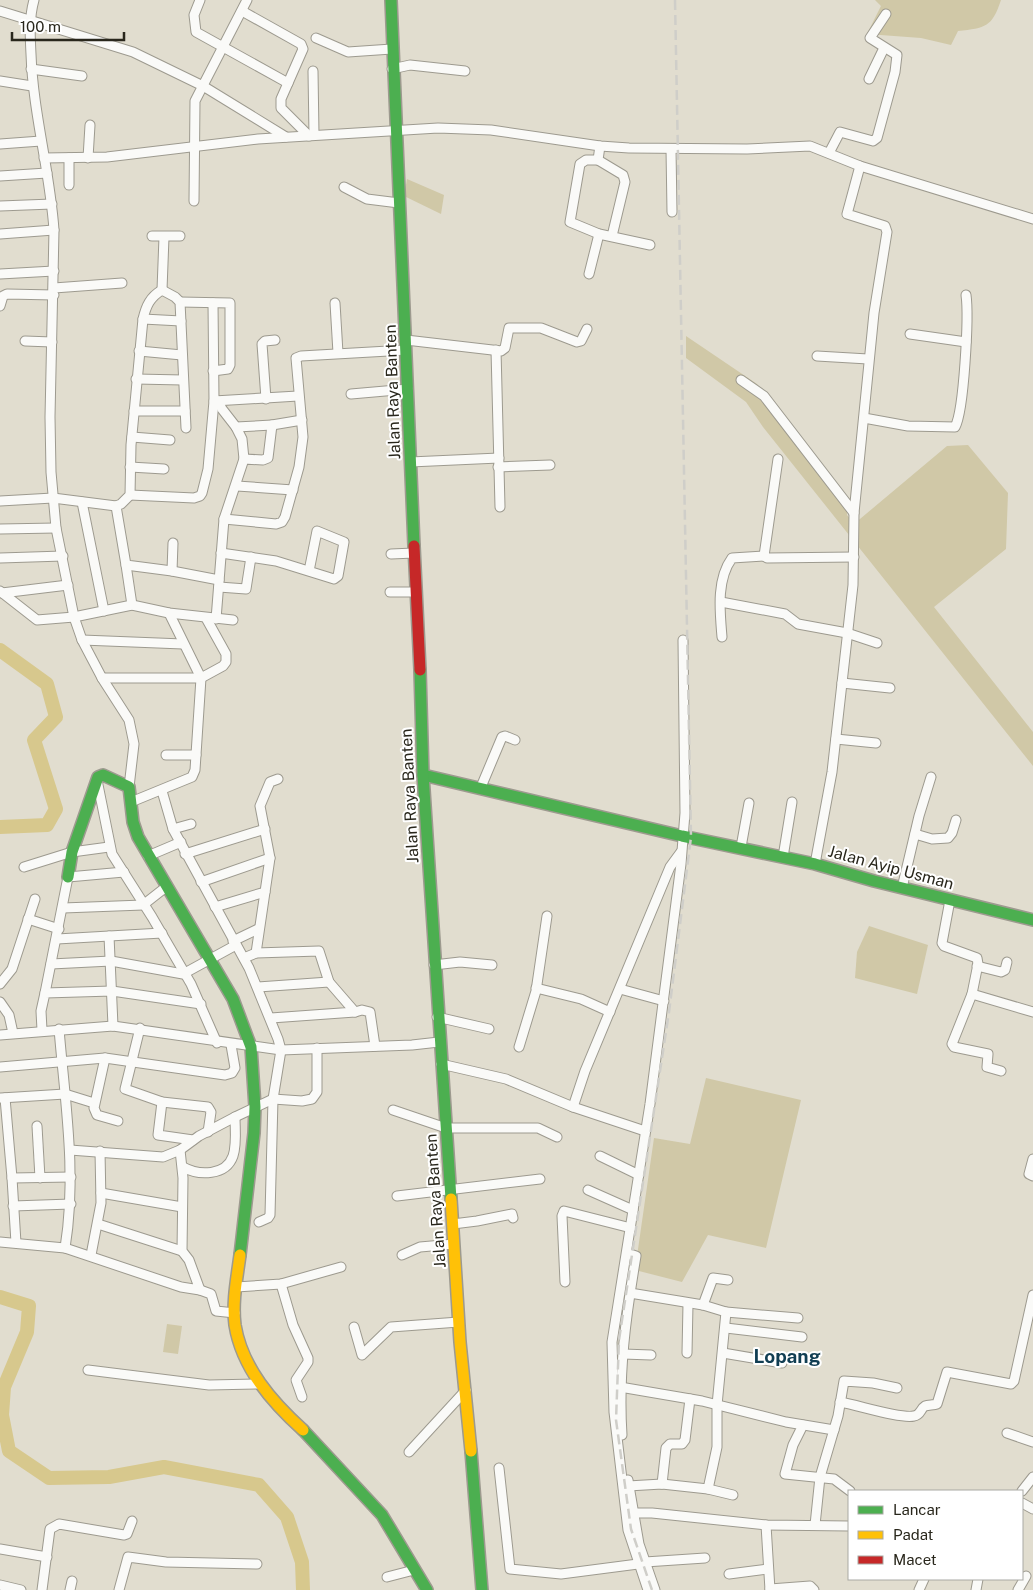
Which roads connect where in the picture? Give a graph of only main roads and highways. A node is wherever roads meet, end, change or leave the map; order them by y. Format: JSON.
{"nodes":[{"id":1,"x":391,"y":0,"type":"edge"},
{"id":2,"x":423,"y":775,"type":"junction"},
{"id":3,"x":68,"y":877,"type":"road end"},
{"id":4,"x":1033,"y":920,"type":"edge"},
{"id":5,"x":427,"y":1590,"type":"edge"},
{"id":6,"x":482,"y":1590,"type":"edge"}],
"edges":[{"from":1,"to":2,"type":"main road","name":"Jalan Raya Banten"},
{"from":2,"to":4,"type":"main road","name":"Jalan Ayip Usman"},
{"from":2,"to":6,"type":"main road","name":"Jalan Raya Banten"},
{"from":3,"to":5,"type":"main road"}]}
